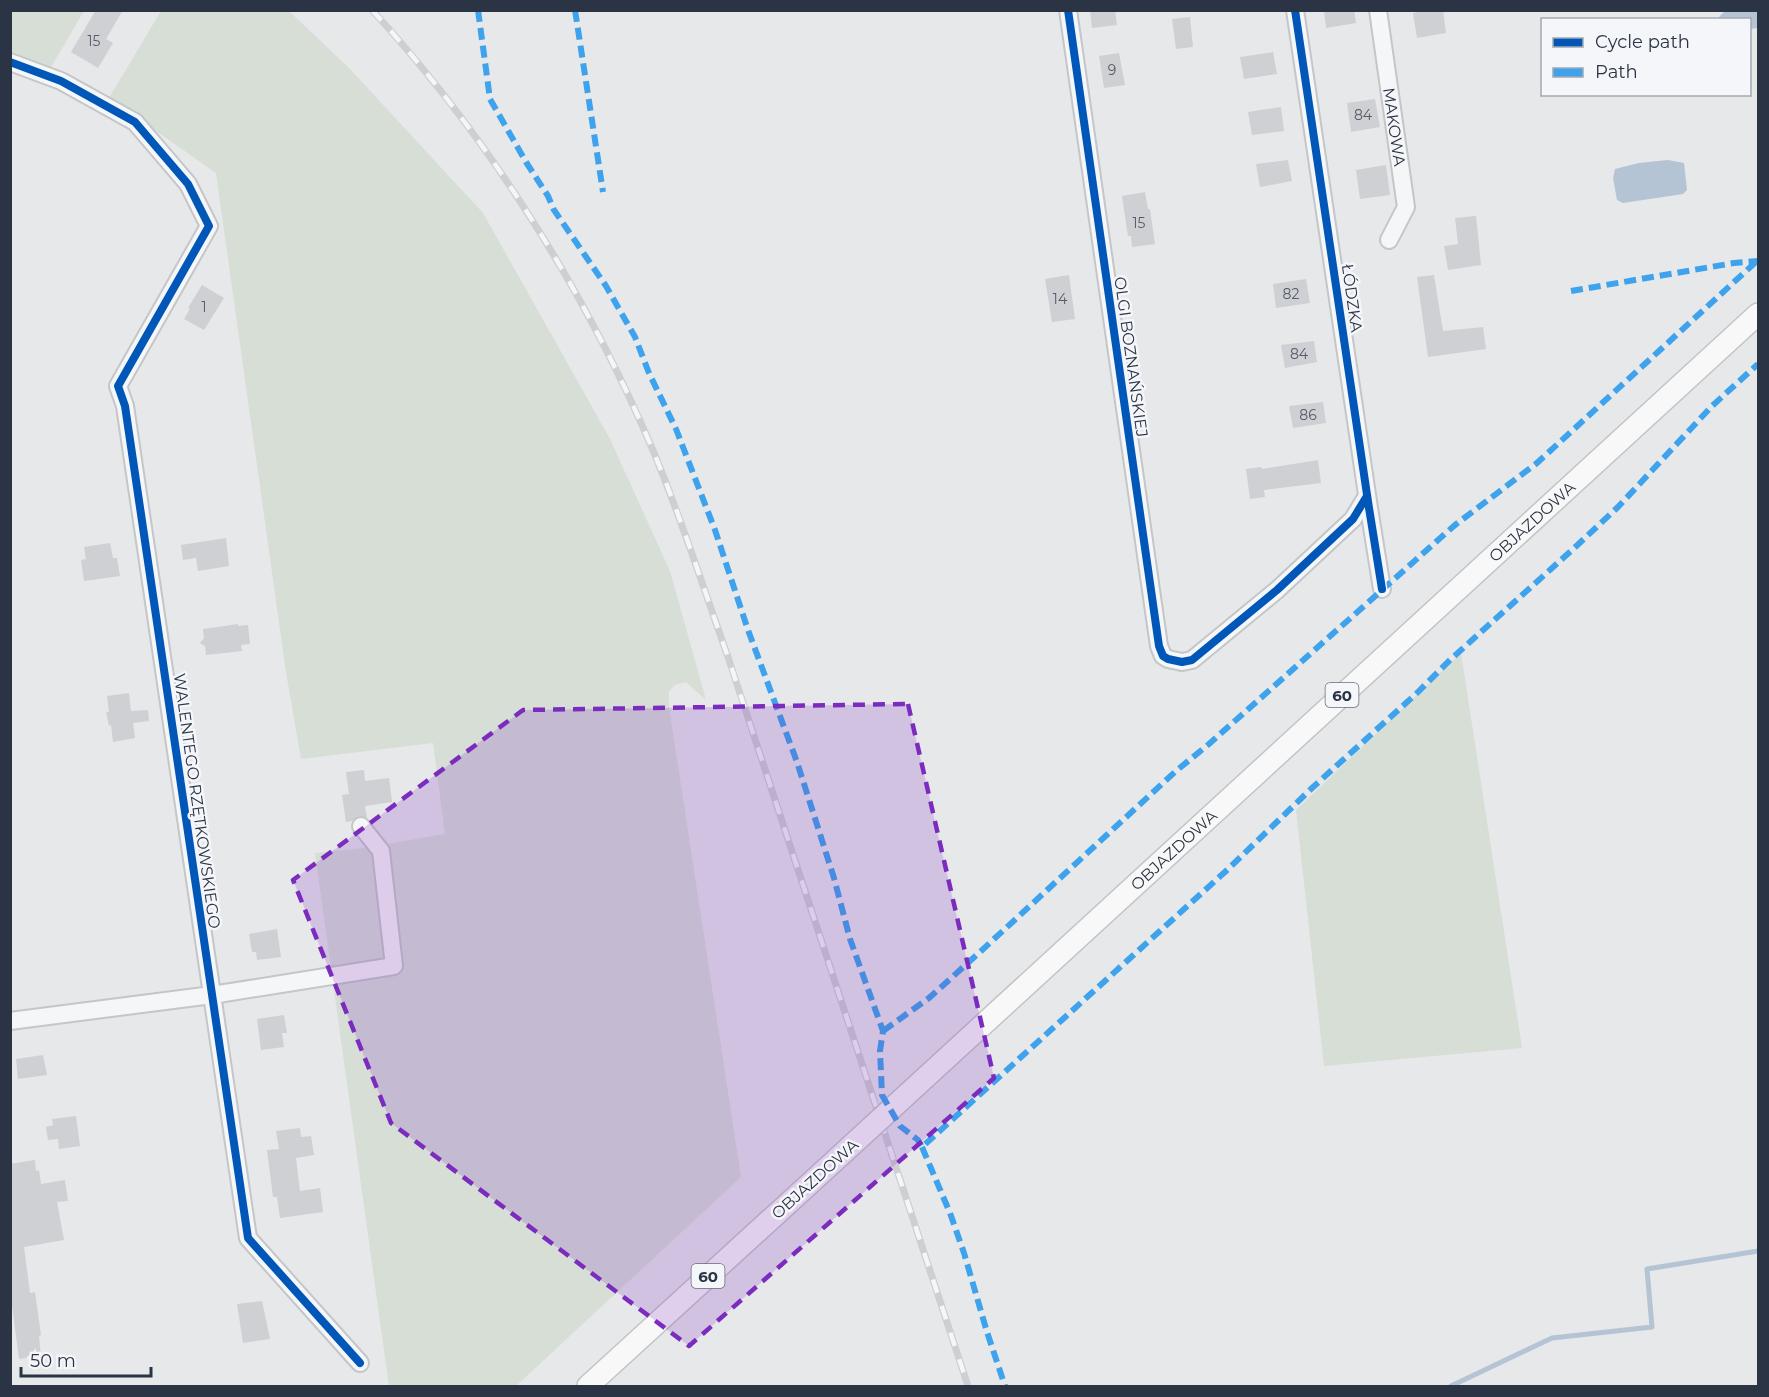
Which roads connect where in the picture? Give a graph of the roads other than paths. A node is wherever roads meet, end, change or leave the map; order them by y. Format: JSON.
{"nodes":[{"id":1,"x":1068,"y":10,"type":"edge"},
{"id":2,"x":1295,"y":10,"type":"edge"},
{"id":3,"x":1378,"y":10,"type":"edge"},
{"id":4,"x":10,"y":62,"type":"edge"},
{"id":5,"x":1389,"y":240,"type":"dead end"},
{"id":6,"x":1758,"y":314,"type":"edge"},
{"id":7,"x":1367,"y":496,"type":"junction"},
{"id":8,"x":1382,"y":589,"type":"dead end"},
{"id":9,"x":361,"y":826,"type":"dead end"},
{"id":10,"x":212,"y":995,"type":"junction"},
{"id":11,"x":10,"y":1021,"type":"edge"},
{"id":12,"x":360,"y":1363,"type":"dead end"},
{"id":13,"x":588,"y":1386,"type":"edge"}],
"edges":[{"from":1,"to":7,"type":"street","name":"OLGI BOZNAŃSKIEJ"},
{"from":2,"to":7,"type":"street","name":"ŁÓDZKA"},
{"from":3,"to":5,"type":"street","name":"MAKOWA"},
{"from":4,"to":10,"type":"street","name":"WALENTEGO RZĘTKOWSKIEGO"},
{"from":6,"to":13,"type":"main road","name":"OBJAZDOWA","number":"60","bridge":true},
{"from":7,"to":8,"type":"street","name":"ŁÓDZKA"},
{"from":9,"to":10,"type":"street"},
{"from":10,"to":11,"type":"street"},
{"from":10,"to":12,"type":"street","name":"WALENTEGO RZĘTKOWSKIEGO"}]}
